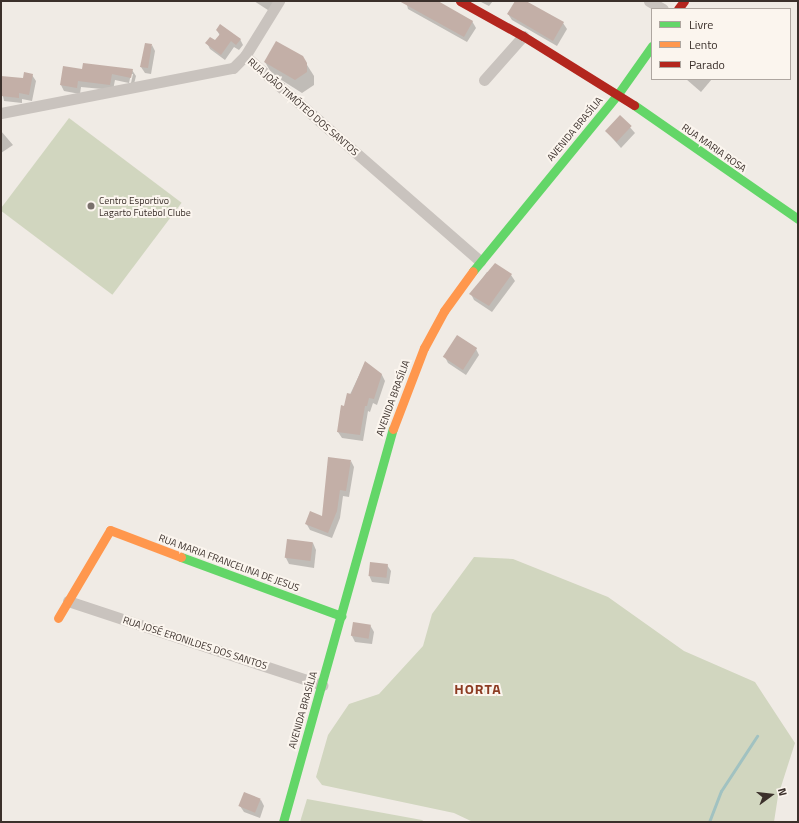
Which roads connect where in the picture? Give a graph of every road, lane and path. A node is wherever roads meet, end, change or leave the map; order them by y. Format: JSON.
{"nodes":[{"id":1,"x":279,"y":1,"type":"edge"},
{"id":2,"x":460,"y":1,"type":"edge"},
{"id":3,"x":649,"y":1,"type":"edge"},
{"id":4,"x":661,"y":8,"type":"edge"},
{"id":5,"x":523,"y":36,"type":"junction"},
{"id":6,"x":651,"y":47,"type":"edge"},
{"id":7,"x":245,"y":56,"type":"junction"},
{"id":8,"x":484,"y":80,"type":"dead end"},
{"id":9,"x":618,"y":94,"type":"junction"},
{"id":10,"x":1,"y":113,"type":"edge"},
{"id":11,"x":798,"y":218,"type":"edge"},
{"id":12,"x":480,"y":260,"type":"junction"},
{"id":13,"x":68,"y":601,"type":"junction"},
{"id":14,"x":341,"y":616,"type":"junction"},
{"id":15,"x":58,"y":618,"type":"dead end"},
{"id":16,"x":322,"y":685,"type":"junction"},
{"id":17,"x":283,"y":822,"type":"edge"}],
"edges":[{"from":1,"to":7,"type":"street"},
{"from":2,"to":5,"type":"main road","name":"RUA MARIA ROSA"},
{"from":3,"to":4,"type":"street"},
{"from":5,"to":8,"type":"street"},
{"from":5,"to":9,"type":"main road","name":"RUA MARIA ROSA"},
{"from":6,"to":9,"type":"main road","name":"AVENIDA BRASÍLIA"},
{"from":7,"to":10,"type":"street","name":"RUA JOÃO TIMÓTEO DOS SANTOS"},
{"from":7,"to":12,"type":"street","name":"RUA JOÃO TIMÓTEO DOS SANTOS"},
{"from":9,"to":11,"type":"main road","name":"RUA MARIA ROSA"},
{"from":9,"to":12,"type":"main road","name":"AVENIDA BRASÍLIA"},
{"from":12,"to":14,"type":"main road","name":"AVENIDA BRASÍLIA"},
{"from":13,"to":14,"type":"main road","name":"RUA MARIA FRANCELINA DE JESUS"},
{"from":13,"to":15,"type":"main road"},
{"from":13,"to":16,"type":"street","name":"RUA JOSÉ ERONILDES DOS SANTOS"},
{"from":14,"to":16,"type":"main road","name":"AVENIDA BRASÍLIA"},
{"from":16,"to":17,"type":"main road","name":"AVENIDA BRASÍLIA"}]}
